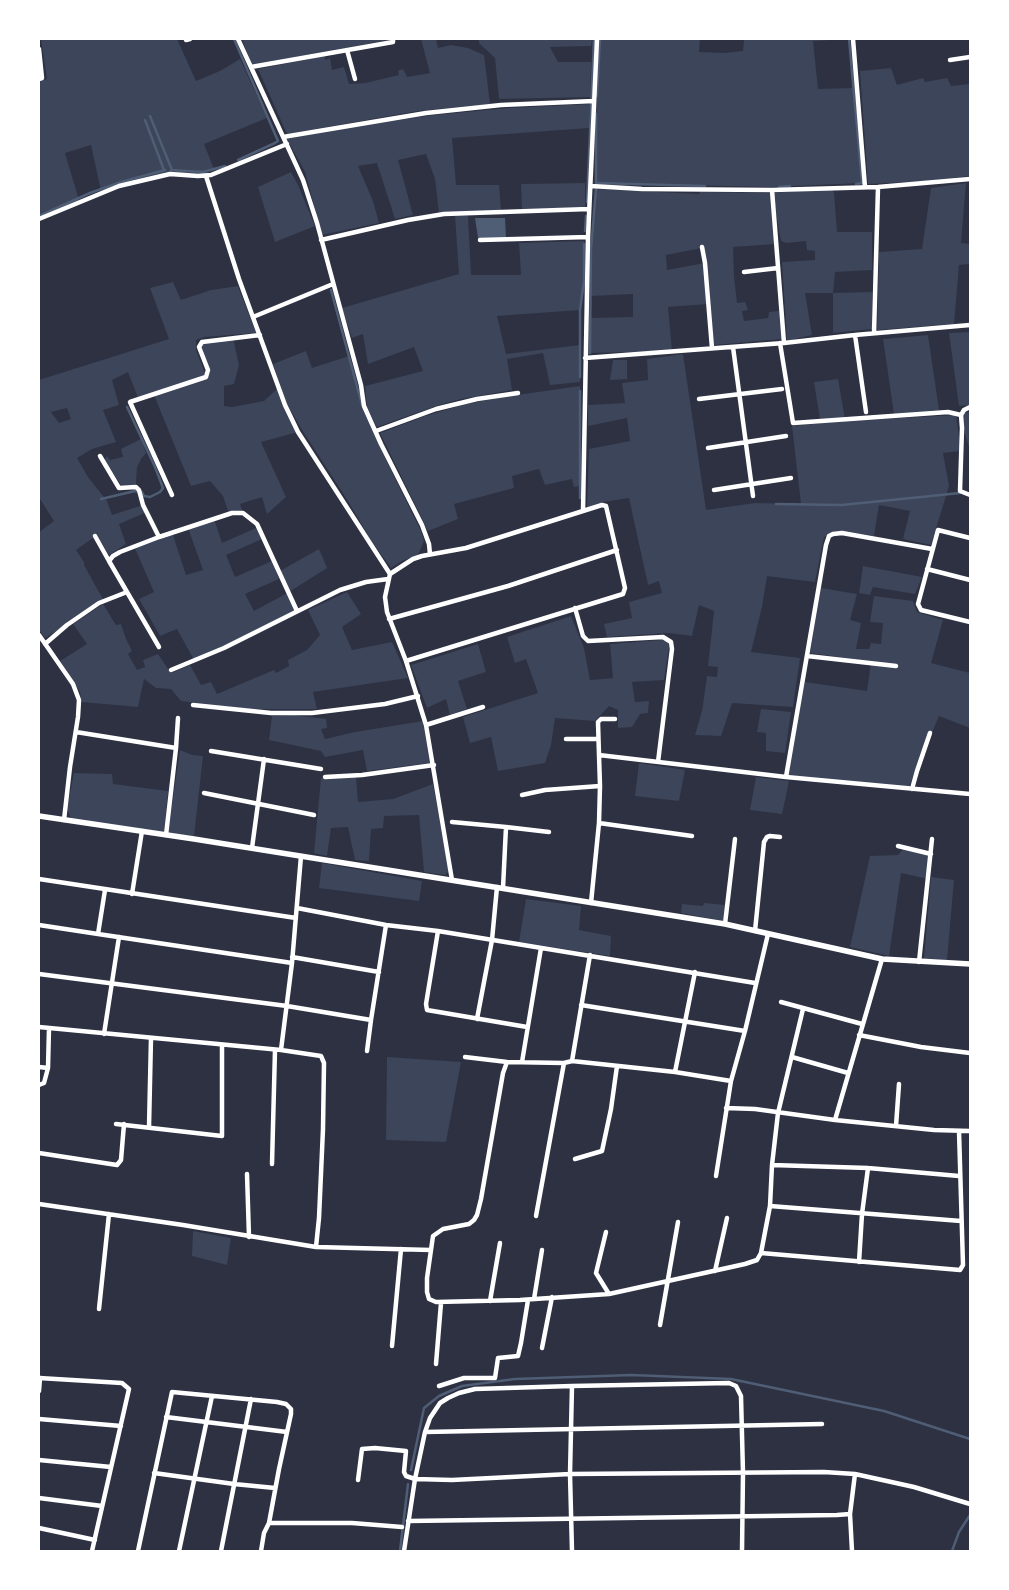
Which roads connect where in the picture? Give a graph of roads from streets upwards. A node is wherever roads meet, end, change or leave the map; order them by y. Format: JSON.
{"nodes":[{"id":1,"x":238,"y":39,"type":"edge"},
{"id":2,"x":393,"y":39,"type":"edge"},
{"id":3,"x":597,"y":39,"type":"edge"},
{"id":4,"x":853,"y":39,"type":"edge"},
{"id":5,"x":39,"y":49,"type":"edge"},
{"id":6,"x":347,"y":50,"type":"junction"},
{"id":7,"x":970,"y":57,"type":"edge"},
{"id":8,"x":950,"y":60,"type":"dead end"},
{"id":9,"x":251,"y":68,"type":"junction"},
{"id":10,"x":39,"y":79,"type":"edge"},
{"id":11,"x":355,"y":79,"type":"dead end"},
{"id":12,"x":594,"y":101,"type":"junction"},
{"id":13,"x":283,"y":137,"type":"junction"},
{"id":14,"x":286,"y":144,"type":"junction"},
{"id":15,"x":206,"y":176,"type":"junction"},
{"id":16,"x":970,"y":179,"type":"edge"},
{"id":17,"x":591,"y":186,"type":"junction"},
{"id":18,"x":865,"y":187,"type":"junction"},
{"id":19,"x":878,"y":187,"type":"junction"},
{"id":20,"x":772,"y":190,"type":"junction"},
{"id":21,"x":589,"y":209,"type":"junction"},
{"id":22,"x":39,"y":219,"type":"edge"},
{"id":23,"x":588,"y":238,"type":"junction"},
{"id":24,"x":321,"y":240,"type":"junction"},
{"id":25,"x":480,"y":240,"type":"dead end"},
{"id":26,"x":702,"y":248,"type":"dead end"},
{"id":27,"x":778,"y":268,"type":"junction"},
{"id":28,"x":744,"y":272,"type":"dead end"},
{"id":29,"x":333,"y":284,"type":"junction"},
{"id":30,"x":253,"y":317,"type":"junction"},
{"id":31,"x":970,"y":325,"type":"edge"},
{"id":32,"x":874,"y":333,"type":"junction"},
{"id":33,"x":260,"y":335,"type":"junction"},
{"id":34,"x":855,"y":335,"type":"junction"},
{"id":35,"x":782,"y":343,"type":"junction"},
{"id":36,"x":733,"y":347,"type":"junction"},
{"id":37,"x":712,"y":348,"type":"junction"},
{"id":38,"x":585,"y":358,"type":"junction"},
{"id":39,"x":782,"y":389,"type":"dead end"},
{"id":40,"x":518,"y":393,"type":"dead end"},
{"id":41,"x":739,"y":394,"type":"junction"},
{"id":42,"x":698,"y":399,"type":"dead end"},
{"id":43,"x":970,"y":407,"type":"edge"},
{"id":44,"x":866,"y":412,"type":"dead end"},
{"id":45,"x":961,"y":415,"type":"junction"},
{"id":46,"x":376,"y":432,"type":"junction"},
{"id":47,"x":786,"y":436,"type":"dead end"},
{"id":48,"x":746,"y":442,"type":"junction"},
{"id":49,"x":708,"y":448,"type":"dead end"},
{"id":50,"x":100,"y":456,"type":"dead end"},
{"id":51,"x":791,"y":478,"type":"dead end"},
{"id":52,"x":752,"y":484,"type":"junction"},
{"id":53,"x":714,"y":490,"type":"dead end"},
{"id":54,"x":172,"y":495,"type":"dead end"},
{"id":55,"x":970,"y":495,"type":"edge"},
{"id":56,"x":753,"y":496,"type":"dead end"},
{"id":57,"x":583,"y":510,"type":"junction"},
{"id":58,"x":95,"y":536,"type":"dead end"},
{"id":59,"x":158,"y":537,"type":"junction"},
{"id":60,"x":970,"y":538,"type":"edge"},
{"id":61,"x":932,"y":549,"type":"junction"},
{"id":62,"x":617,"y":550,"type":"junction"},
{"id":63,"x":430,"y":554,"type":"junction"},
{"id":64,"x":109,"y":561,"type":"junction"},
{"id":65,"x":926,"y":569,"type":"junction"},
{"id":66,"x":389,"y":576,"type":"junction"},
{"id":67,"x":970,"y":580,"type":"edge"},
{"id":68,"x":127,"y":592,"type":"junction"},
{"id":69,"x":575,"y":608,"type":"junction"},
{"id":70,"x":298,"y":611,"type":"junction"},
{"id":71,"x":389,"y":619,"type":"junction"},
{"id":72,"x":970,"y":622,"type":"edge"},
{"id":73,"x":39,"y":635,"type":"edge"},
{"id":74,"x":45,"y":644,"type":"junction"},
{"id":75,"x":159,"y":647,"type":"dead end"},
{"id":76,"x":807,"y":656,"type":"junction"},
{"id":77,"x":406,"y":661,"type":"junction"},
{"id":78,"x":896,"y":666,"type":"dead end"},
{"id":79,"x":171,"y":670,"type":"dead end"},
{"id":80,"x":418,"y":696,"type":"junction"},
{"id":81,"x":193,"y":705,"type":"dead end"},
{"id":82,"x":483,"y":707,"type":"dead end"},
{"id":83,"x":178,"y":718,"type":"dead end"},
{"id":84,"x":615,"y":719,"type":"dead end"},
{"id":85,"x":426,"y":725,"type":"junction"},
{"id":86,"x":76,"y":732,"type":"junction"},
{"id":87,"x":930,"y":733,"type":"dead end"},
{"id":88,"x":566,"y":738,"type":"dead end"},
{"id":89,"x":598,"y":739,"type":"junction"},
{"id":90,"x":176,"y":748,"type":"junction"},
{"id":91,"x":211,"y":751,"type":"dead end"},
{"id":92,"x":599,"y":755,"type":"junction"},
{"id":93,"x":264,"y":759,"type":"junction"},
{"id":94,"x":658,"y":762,"type":"junction"},
{"id":95,"x":434,"y":765,"type":"junction"},
{"id":96,"x":322,"y":770,"type":"dead end"},
{"id":97,"x":325,"y":777,"type":"dead end"},
{"id":98,"x":786,"y":777,"type":"junction"},
{"id":99,"x":600,"y":786,"type":"junction"},
{"id":100,"x":912,"y":789,"type":"junction"},
{"id":101,"x":204,"y":794,"type":"dead end"},
{"id":102,"x":970,"y":794,"type":"edge"},
{"id":103,"x":522,"y":795,"type":"dead end"},
{"id":104,"x":259,"y":804,"type":"junction"},
{"id":105,"x":314,"y":815,"type":"dead end"},
{"id":106,"x":39,"y":816,"type":"edge"},
{"id":107,"x":64,"y":820,"type":"junction"},
{"id":108,"x":452,"y":822,"type":"dead end"},
{"id":109,"x":598,"y":822,"type":"junction"},
{"id":110,"x":506,"y":827,"type":"junction"},
{"id":111,"x":142,"y":831,"type":"junction"},
{"id":112,"x":549,"y":832,"type":"dead end"},
{"id":113,"x":166,"y":835,"type":"junction"},
{"id":114,"x":692,"y":836,"type":"dead end"},
{"id":115,"x":780,"y":837,"type":"dead end"},
{"id":116,"x":736,"y":839,"type":"dead end"},
{"id":117,"x":932,"y":839,"type":"dead end"},
{"id":118,"x":898,"y":846,"type":"dead end"},
{"id":119,"x":252,"y":848,"type":"junction"},
{"id":120,"x":931,"y":854,"type":"junction"},
{"id":121,"x":301,"y":856,"type":"junction"},
{"id":122,"x":39,"y":879,"type":"edge"},
{"id":123,"x":452,"y":880,"type":"junction"},
{"id":124,"x":500,"y":888,"type":"junction"},
{"id":125,"x":105,"y":890,"type":"junction"},
{"id":126,"x":132,"y":894,"type":"junction"},
{"id":127,"x":590,"y":903,"type":"junction"},
{"id":128,"x":296,"y":908,"type":"junction"},
{"id":129,"x":296,"y":918,"type":"junction"},
{"id":130,"x":725,"y":924,"type":"junction"},
{"id":131,"x":386,"y":925,"type":"junction"},
{"id":132,"x":39,"y":926,"type":"edge"},
{"id":133,"x":438,"y":931,"type":"junction"},
{"id":134,"x":755,"y":931,"type":"junction"},
{"id":135,"x":98,"y":934,"type":"junction"},
{"id":136,"x":768,"y":934,"type":"junction"},
{"id":137,"x":119,"y":937,"type":"junction"},
{"id":138,"x":492,"y":940,"type":"junction"},
{"id":139,"x":541,"y":948,"type":"junction"},
{"id":140,"x":590,"y":955,"type":"junction"},
{"id":141,"x":292,"y":957,"type":"junction"},
{"id":142,"x":882,"y":959,"type":"junction"},
{"id":143,"x":919,"y":962,"type":"junction"},
{"id":144,"x":292,"y":964,"type":"junction"},
{"id":145,"x":970,"y":964,"type":"edge"},
{"id":146,"x":379,"y":972,"type":"junction"},
{"id":147,"x":695,"y":972,"type":"junction"},
{"id":148,"x":39,"y":974,"type":"edge"},
{"id":149,"x":112,"y":982,"type":"junction"},
{"id":150,"x":755,"y":983,"type":"junction"},
{"id":151,"x":781,"y":1002,"type":"dead end"},
{"id":152,"x":580,"y":1005,"type":"junction"},
{"id":153,"x":287,"y":1006,"type":"junction"},
{"id":154,"x":803,"y":1009,"type":"junction"},
{"id":155,"x":477,"y":1019,"type":"junction"},
{"id":156,"x":371,"y":1020,"type":"junction"},
{"id":157,"x":684,"y":1021,"type":"junction"},
{"id":158,"x":862,"y":1024,"type":"junction"},
{"id":159,"x":39,"y":1027,"type":"edge"},
{"id":160,"x":527,"y":1027,"type":"junction"},
{"id":161,"x":49,"y":1028,"type":"junction"},
{"id":162,"x":745,"y":1031,"type":"junction"},
{"id":163,"x":104,"y":1034,"type":"junction"},
{"id":164,"x":859,"y":1035,"type":"junction"},
{"id":165,"x":150,"y":1038,"type":"junction"},
{"id":166,"x":222,"y":1046,"type":"junction"},
{"id":167,"x":275,"y":1050,"type":"junction"},
{"id":168,"x":281,"y":1050,"type":"junction"},
{"id":169,"x":366,"y":1051,"type":"dead end"},
{"id":170,"x":970,"y":1053,"type":"edge"},
{"id":171,"x":464,"y":1057,"type":"dead end"},
{"id":172,"x":792,"y":1057,"type":"junction"},
{"id":173,"x":572,"y":1061,"type":"junction"},
{"id":174,"x":507,"y":1062,"type":"junction"},
{"id":175,"x":522,"y":1062,"type":"junction"},
{"id":176,"x":564,"y":1063,"type":"junction"},
{"id":177,"x":617,"y":1066,"type":"junction"},
{"id":178,"x":39,"y":1067,"type":"edge"},
{"id":179,"x":48,"y":1068,"type":"junction"},
{"id":180,"x":675,"y":1072,"type":"junction"},
{"id":181,"x":848,"y":1073,"type":"junction"},
{"id":182,"x":731,"y":1081,"type":"junction"},
{"id":183,"x":899,"y":1084,"type":"dead end"},
{"id":184,"x":39,"y":1085,"type":"edge"},
{"id":185,"x":726,"y":1108,"type":"junction"},
{"id":186,"x":778,"y":1113,"type":"junction"},
{"id":187,"x":835,"y":1120,"type":"junction"},
{"id":188,"x":116,"y":1124,"type":"dead end"},
{"id":189,"x":124,"y":1124,"type":"junction"},
{"id":190,"x":896,"y":1126,"type":"junction"},
{"id":191,"x":149,"y":1127,"type":"junction"},
{"id":192,"x":959,"y":1131,"type":"junction"},
{"id":193,"x":970,"y":1131,"type":"edge"},
{"id":194,"x":39,"y":1153,"type":"edge"},
{"id":195,"x":575,"y":1159,"type":"dead end"},
{"id":196,"x":272,"y":1164,"type":"dead end"},
{"id":197,"x":772,"y":1165,"type":"junction"},
{"id":198,"x":868,"y":1168,"type":"junction"},
{"id":199,"x":248,"y":1174,"type":"dead end"},
{"id":200,"x":716,"y":1176,"type":"dead end"},
{"id":201,"x":959,"y":1176,"type":"junction"},
{"id":202,"x":39,"y":1204,"type":"edge"},
{"id":203,"x":770,"y":1206,"type":"junction"},
{"id":204,"x":109,"y":1214,"type":"junction"},
{"id":205,"x":862,"y":1214,"type":"junction"},
{"id":206,"x":536,"y":1216,"type":"dead end"},
{"id":207,"x":727,"y":1218,"type":"dead end"},
{"id":208,"x":961,"y":1221,"type":"junction"},
{"id":209,"x":678,"y":1222,"type":"dead end"},
{"id":210,"x":606,"y":1232,"type":"dead end"},
{"id":211,"x":249,"y":1237,"type":"junction"},
{"id":212,"x":500,"y":1243,"type":"dead end"},
{"id":213,"x":316,"y":1247,"type":"junction"},
{"id":214,"x":401,"y":1249,"type":"junction"},
{"id":215,"x":431,"y":1250,"type":"junction"},
{"id":216,"x":542,"y":1250,"type":"dead end"},
{"id":217,"x":762,"y":1253,"type":"junction"},
{"id":218,"x":860,"y":1262,"type":"junction"},
{"id":219,"x":714,"y":1270,"type":"junction"},
{"id":220,"x":667,"y":1280,"type":"junction"},
{"id":221,"x":609,"y":1294,"type":"junction"},
{"id":222,"x":552,"y":1297,"type":"junction"},
{"id":223,"x":531,"y":1299,"type":"junction"},
{"id":224,"x":490,"y":1301,"type":"junction"},
{"id":225,"x":441,"y":1303,"type":"junction"},
{"id":226,"x":99,"y":1309,"type":"dead end"},
{"id":227,"x":660,"y":1325,"type":"dead end"},
{"id":228,"x":392,"y":1346,"type":"dead end"},
{"id":229,"x":542,"y":1348,"type":"dead end"},
{"id":230,"x":436,"y":1364,"type":"dead end"},
{"id":231,"x":40,"y":1378,"type":"edge"},
{"id":232,"x":440,"y":1386,"type":"dead end"},
{"id":233,"x":572,"y":1386,"type":"junction"},
{"id":234,"x":39,"y":1391,"type":"edge"},
{"id":235,"x":212,"y":1396,"type":"junction"},
{"id":236,"x":251,"y":1399,"type":"junction"},
{"id":237,"x":166,"y":1417,"type":"junction"},
{"id":238,"x":39,"y":1419,"type":"edge"},
{"id":239,"x":206,"y":1422,"type":"junction"},
{"id":240,"x":822,"y":1424,"type":"dead end"},
{"id":241,"x":120,"y":1426,"type":"junction"},
{"id":242,"x":742,"y":1426,"type":"junction"},
{"id":243,"x":246,"y":1427,"type":"junction"},
{"id":244,"x":570,"y":1429,"type":"junction"},
{"id":245,"x":287,"y":1432,"type":"junction"},
{"id":246,"x":425,"y":1432,"type":"junction"},
{"id":247,"x":39,"y":1460,"type":"edge"},
{"id":248,"x":111,"y":1466,"type":"junction"},
{"id":249,"x":154,"y":1473,"type":"junction"},
{"id":250,"x":743,"y":1473,"type":"junction"},
{"id":251,"x":570,"y":1474,"type":"junction"},
{"id":252,"x":855,"y":1474,"type":"junction"},
{"id":253,"x":194,"y":1479,"type":"junction"},
{"id":254,"x":415,"y":1479,"type":"junction"},
{"id":255,"x":358,"y":1480,"type":"dead end"},
{"id":256,"x":234,"y":1484,"type":"junction"},
{"id":257,"x":274,"y":1488,"type":"junction"},
{"id":258,"x":39,"y":1498,"type":"edge"},
{"id":259,"x":970,"y":1504,"type":"edge"},
{"id":260,"x":102,"y":1506,"type":"junction"},
{"id":261,"x":850,"y":1514,"type":"junction"},
{"id":262,"x":742,"y":1516,"type":"junction"},
{"id":263,"x":572,"y":1520,"type":"junction"},
{"id":264,"x":408,"y":1521,"type":"junction"},
{"id":265,"x":269,"y":1523,"type":"junction"},
{"id":266,"x":402,"y":1526,"type":"dead end"},
{"id":267,"x":39,"y":1528,"type":"edge"},
{"id":268,"x":95,"y":1540,"type":"junction"},
{"id":269,"x":92,"y":1551,"type":"edge"},
{"id":270,"x":138,"y":1551,"type":"edge"},
{"id":271,"x":179,"y":1551,"type":"edge"},
{"id":272,"x":221,"y":1551,"type":"edge"},
{"id":273,"x":261,"y":1551,"type":"edge"},
{"id":274,"x":404,"y":1551,"type":"edge"},
{"id":275,"x":572,"y":1551,"type":"edge"},
{"id":276,"x":742,"y":1551,"type":"edge"},
{"id":277,"x":852,"y":1551,"type":"edge"}],
"edges":[{"from":1,"to":9,"type":"street"},
{"from":2,"to":6,"type":"street"},
{"from":3,"to":12,"type":"street"},
{"from":4,"to":18,"type":"street"},
{"from":5,"to":10,"type":"street"},
{"from":6,"to":9,"type":"street"},
{"from":6,"to":11,"type":"street"},
{"from":7,"to":8,"type":"street"},
{"from":9,"to":13,"type":"street"},
{"from":12,"to":13,"type":"street"},
{"from":12,"to":17,"type":"street"},
{"from":13,"to":14,"type":"street"},
{"from":14,"to":15,"type":"street"},
{"from":14,"to":24,"type":"street"},
{"from":15,"to":22,"type":"street"},
{"from":15,"to":30,"type":"street"},
{"from":16,"to":19,"type":"street"},
{"from":17,"to":20,"type":"street"},
{"from":17,"to":21,"type":"street"},
{"from":18,"to":19,"type":"street"},
{"from":18,"to":20,"type":"street"},
{"from":19,"to":32,"type":"street"},
{"from":20,"to":27,"type":"street"},
{"from":21,"to":23,"type":"street"},
{"from":21,"to":24,"type":"street"},
{"from":23,"to":25,"type":"street"},
{"from":23,"to":38,"type":"street"},
{"from":24,"to":29,"type":"street"},
{"from":26,"to":37,"type":"street"},
{"from":27,"to":28,"type":"street"},
{"from":27,"to":35,"type":"street"},
{"from":29,"to":30,"type":"street"},
{"from":29,"to":46,"type":"street"},
{"from":30,"to":33,"type":"street"},
{"from":31,"to":32,"type":"street"},
{"from":32,"to":34,"type":"street"},
{"from":33,"to":54,"type":"street"},
{"from":33,"to":66,"type":"street"},
{"from":34,"to":35,"type":"street"},
{"from":34,"to":44,"type":"street"},
{"from":35,"to":36,"type":"street"},
{"from":35,"to":45,"type":"street"},
{"from":36,"to":37,"type":"street"},
{"from":36,"to":41,"type":"street"},
{"from":37,"to":38,"type":"street"},
{"from":38,"to":57,"type":"street"},
{"from":39,"to":41,"type":"street"},
{"from":40,"to":46,"type":"street"},
{"from":41,"to":42,"type":"street"},
{"from":41,"to":48,"type":"street"},
{"from":43,"to":45,"type":"street"},
{"from":45,"to":55,"type":"street"},
{"from":46,"to":63,"type":"street"},
{"from":47,"to":48,"type":"street"},
{"from":48,"to":49,"type":"street"},
{"from":48,"to":52,"type":"street"},
{"from":50,"to":59,"type":"street"},
{"from":51,"to":52,"type":"street"},
{"from":52,"to":53,"type":"street"},
{"from":52,"to":56,"type":"street"},
{"from":57,"to":62,"type":"street"},
{"from":57,"to":63,"type":"street"},
{"from":58,"to":64,"type":"street"},
{"from":59,"to":64,"type":"street"},
{"from":59,"to":70,"type":"street"},
{"from":60,"to":61,"type":"street"},
{"from":61,"to":65,"type":"street"},
{"from":61,"to":76,"type":"street"},
{"from":62,"to":69,"type":"street"},
{"from":62,"to":71,"type":"street"},
{"from":63,"to":66,"type":"street"},
{"from":64,"to":68,"type":"street"},
{"from":65,"to":67,"type":"street"},
{"from":65,"to":72,"type":"street"},
{"from":66,"to":70,"type":"street"},
{"from":66,"to":71,"type":"street"},
{"from":68,"to":74,"type":"street"},
{"from":68,"to":75,"type":"street"},
{"from":69,"to":77,"type":"street"},
{"from":69,"to":94,"type":"street"},
{"from":70,"to":79,"type":"street"},
{"from":71,"to":77,"type":"street"},
{"from":73,"to":74,"type":"street"},
{"from":74,"to":86,"type":"street"},
{"from":76,"to":78,"type":"street"},
{"from":76,"to":98,"type":"street"},
{"from":77,"to":80,"type":"street"},
{"from":80,"to":81,"type":"street"},
{"from":80,"to":85,"type":"street"},
{"from":82,"to":85,"type":"street"},
{"from":83,"to":90,"type":"street"},
{"from":84,"to":89,"type":"street"},
{"from":85,"to":95,"type":"street"},
{"from":86,"to":90,"type":"street"},
{"from":86,"to":107,"type":"street"},
{"from":87,"to":100,"type":"street"},
{"from":88,"to":89,"type":"street"},
{"from":89,"to":92,"type":"street"},
{"from":90,"to":113,"type":"street"},
{"from":91,"to":93,"type":"street"},
{"from":92,"to":94,"type":"street"},
{"from":92,"to":99,"type":"street"},
{"from":93,"to":96,"type":"street"},
{"from":93,"to":104,"type":"street"},
{"from":94,"to":98,"type":"street"},
{"from":95,"to":97,"type":"street"},
{"from":95,"to":123,"type":"street"},
{"from":98,"to":100,"type":"street"},
{"from":99,"to":103,"type":"street"},
{"from":99,"to":109,"type":"street"},
{"from":100,"to":102,"type":"street"},
{"from":101,"to":104,"type":"street"},
{"from":104,"to":105,"type":"street"},
{"from":104,"to":119,"type":"street"},
{"from":106,"to":107,"type":"street"},
{"from":107,"to":111,"type":"street"},
{"from":108,"to":110,"type":"street"},
{"from":109,"to":114,"type":"street"},
{"from":109,"to":127,"type":"street"},
{"from":110,"to":112,"type":"street"},
{"from":110,"to":124,"type":"street"},
{"from":111,"to":113,"type":"street"},
{"from":111,"to":126,"type":"street"},
{"from":113,"to":119,"type":"street"},
{"from":115,"to":134,"type":"street"},
{"from":116,"to":130,"type":"street"},
{"from":117,"to":120,"type":"street"},
{"from":118,"to":120,"type":"street"},
{"from":119,"to":121,"type":"street"},
{"from":120,"to":143,"type":"street"},
{"from":121,"to":123,"type":"street"},
{"from":121,"to":128,"type":"street"},
{"from":122,"to":125,"type":"street"},
{"from":123,"to":124,"type":"street"},
{"from":124,"to":127,"type":"street"},
{"from":124,"to":138,"type":"street"},
{"from":125,"to":126,"type":"street"},
{"from":125,"to":135,"type":"street"},
{"from":126,"to":129,"type":"street"},
{"from":127,"to":130,"type":"street"},
{"from":128,"to":129,"type":"street"},
{"from":128,"to":131,"type":"street"},
{"from":129,"to":141,"type":"street"},
{"from":130,"to":134,"type":"street"},
{"from":131,"to":133,"type":"street"},
{"from":131,"to":146,"type":"street"},
{"from":132,"to":135,"type":"street"},
{"from":133,"to":138,"type":"street"},
{"from":133,"to":155,"type":"street"},
{"from":134,"to":136,"type":"street"},
{"from":135,"to":137,"type":"street"},
{"from":136,"to":142,"type":"street"},
{"from":136,"to":150,"type":"street"},
{"from":137,"to":144,"type":"street"},
{"from":137,"to":149,"type":"street"},
{"from":138,"to":139,"type":"street"},
{"from":138,"to":155,"type":"street"},
{"from":139,"to":140,"type":"street"},
{"from":139,"to":160,"type":"street"},
{"from":140,"to":147,"type":"street"},
{"from":140,"to":152,"type":"street"},
{"from":141,"to":144,"type":"street"},
{"from":141,"to":146,"type":"street"},
{"from":142,"to":143,"type":"street"},
{"from":142,"to":158,"type":"street"},
{"from":143,"to":145,"type":"street"},
{"from":144,"to":153,"type":"street"},
{"from":146,"to":156,"type":"street"},
{"from":147,"to":150,"type":"street"},
{"from":147,"to":157,"type":"street"},
{"from":148,"to":149,"type":"street"},
{"from":149,"to":153,"type":"street"},
{"from":149,"to":163,"type":"street"},
{"from":150,"to":162,"type":"street"},
{"from":151,"to":154,"type":"street"},
{"from":152,"to":157,"type":"street"},
{"from":152,"to":173,"type":"street"},
{"from":153,"to":156,"type":"street"},
{"from":153,"to":168,"type":"street"},
{"from":154,"to":158,"type":"street"},
{"from":154,"to":172,"type":"street"},
{"from":155,"to":160,"type":"street"},
{"from":156,"to":169,"type":"street"},
{"from":157,"to":162,"type":"street"},
{"from":157,"to":180,"type":"street"},
{"from":158,"to":164,"type":"street"},
{"from":159,"to":161,"type":"street"},
{"from":160,"to":175,"type":"street"},
{"from":161,"to":163,"type":"street"},
{"from":161,"to":179,"type":"street"},
{"from":162,"to":182,"type":"street"},
{"from":163,"to":165,"type":"street"},
{"from":164,"to":170,"type":"street"},
{"from":164,"to":181,"type":"street"},
{"from":165,"to":166,"type":"street"},
{"from":165,"to":191,"type":"street"},
{"from":166,"to":167,"type":"street"},
{"from":166,"to":191,"type":"street"},
{"from":167,"to":168,"type":"street"},
{"from":167,"to":196,"type":"street"},
{"from":168,"to":213,"type":"street"},
{"from":171,"to":174,"type":"street"},
{"from":172,"to":181,"type":"street"},
{"from":172,"to":186,"type":"street"},
{"from":173,"to":176,"type":"street"},
{"from":173,"to":177,"type":"street"},
{"from":174,"to":175,"type":"street"},
{"from":174,"to":215,"type":"street"},
{"from":175,"to":176,"type":"street"},
{"from":176,"to":206,"type":"street"},
{"from":177,"to":180,"type":"street"},
{"from":177,"to":195,"type":"street"},
{"from":178,"to":179,"type":"street"},
{"from":179,"to":184,"type":"street"},
{"from":180,"to":182,"type":"street"},
{"from":181,"to":187,"type":"street"},
{"from":182,"to":185,"type":"street"},
{"from":183,"to":190,"type":"street"},
{"from":185,"to":186,"type":"street"},
{"from":185,"to":200,"type":"street"},
{"from":186,"to":187,"type":"street"},
{"from":186,"to":197,"type":"street"},
{"from":187,"to":190,"type":"street"},
{"from":188,"to":189,"type":"street"},
{"from":189,"to":191,"type":"street"},
{"from":189,"to":194,"type":"street"},
{"from":190,"to":192,"type":"street"},
{"from":192,"to":193,"type":"street"},
{"from":192,"to":201,"type":"street"},
{"from":197,"to":198,"type":"street"},
{"from":197,"to":203,"type":"street"},
{"from":198,"to":201,"type":"street"},
{"from":198,"to":205,"type":"street"},
{"from":199,"to":211,"type":"street"},
{"from":201,"to":208,"type":"street"},
{"from":202,"to":204,"type":"street"},
{"from":203,"to":205,"type":"street"},
{"from":203,"to":217,"type":"street"},
{"from":204,"to":211,"type":"street"},
{"from":204,"to":226,"type":"street"},
{"from":205,"to":208,"type":"street"},
{"from":205,"to":218,"type":"street"},
{"from":207,"to":219,"type":"street"},
{"from":208,"to":218,"type":"street"},
{"from":209,"to":220,"type":"street"},
{"from":210,"to":221,"type":"street"},
{"from":211,"to":213,"type":"street"},
{"from":212,"to":224,"type":"street"},
{"from":213,"to":214,"type":"street"},
{"from":214,"to":215,"type":"street"},
{"from":214,"to":228,"type":"street"},
{"from":215,"to":225,"type":"street"},
{"from":216,"to":223,"type":"street"},
{"from":217,"to":218,"type":"street"},
{"from":217,"to":219,"type":"street"},
{"from":219,"to":220,"type":"street"},
{"from":220,"to":221,"type":"street"},
{"from":220,"to":227,"type":"street"},
{"from":221,"to":222,"type":"street"},
{"from":222,"to":223,"type":"street"},
{"from":222,"to":229,"type":"street"},
{"from":223,"to":224,"type":"street"},
{"from":223,"to":232,"type":"street"},
{"from":224,"to":225,"type":"street"},
{"from":225,"to":230,"type":"street"},
{"from":231,"to":234,"type":"street"},
{"from":231,"to":241,"type":"street"},
{"from":233,"to":242,"type":"street"},
{"from":233,"to":244,"type":"street"},
{"from":233,"to":246,"type":"street"},
{"from":235,"to":236,"type":"street"},
{"from":235,"to":237,"type":"street"},
{"from":235,"to":239,"type":"street"},
{"from":236,"to":243,"type":"street"},
{"from":236,"to":245,"type":"street"},
{"from":237,"to":239,"type":"street"},
{"from":237,"to":249,"type":"street"},
{"from":238,"to":241,"type":"street"},
{"from":239,"to":243,"type":"street"},
{"from":239,"to":253,"type":"street"},
{"from":240,"to":242,"type":"street"},
{"from":241,"to":248,"type":"street"},
{"from":242,"to":244,"type":"street"},
{"from":242,"to":250,"type":"street"},
{"from":243,"to":245,"type":"street"},
{"from":243,"to":256,"type":"street"},
{"from":244,"to":246,"type":"street"},
{"from":244,"to":251,"type":"street"},
{"from":245,"to":257,"type":"street"},
{"from":246,"to":254,"type":"street"},
{"from":247,"to":248,"type":"street"},
{"from":248,"to":260,"type":"street"},
{"from":249,"to":253,"type":"street"},
{"from":249,"to":270,"type":"street"},
{"from":250,"to":251,"type":"street"},
{"from":250,"to":252,"type":"street"},
{"from":250,"to":262,"type":"street"},
{"from":251,"to":254,"type":"street"},
{"from":251,"to":263,"type":"street"},
{"from":252,"to":259,"type":"street"},
{"from":252,"to":261,"type":"street"},
{"from":253,"to":256,"type":"street"},
{"from":253,"to":271,"type":"street"},
{"from":254,"to":255,"type":"street"},
{"from":254,"to":264,"type":"street"},
{"from":256,"to":257,"type":"street"},
{"from":256,"to":272,"type":"street"},
{"from":257,"to":265,"type":"street"},
{"from":258,"to":260,"type":"street"},
{"from":260,"to":268,"type":"street"},
{"from":261,"to":262,"type":"street"},
{"from":261,"to":277,"type":"street"},
{"from":262,"to":263,"type":"street"},
{"from":262,"to":276,"type":"street"},
{"from":263,"to":264,"type":"street"},
{"from":263,"to":275,"type":"street"},
{"from":264,"to":274,"type":"street"},
{"from":265,"to":266,"type":"street"},
{"from":265,"to":273,"type":"street"},
{"from":267,"to":268,"type":"street"},
{"from":268,"to":269,"type":"street"}]}
